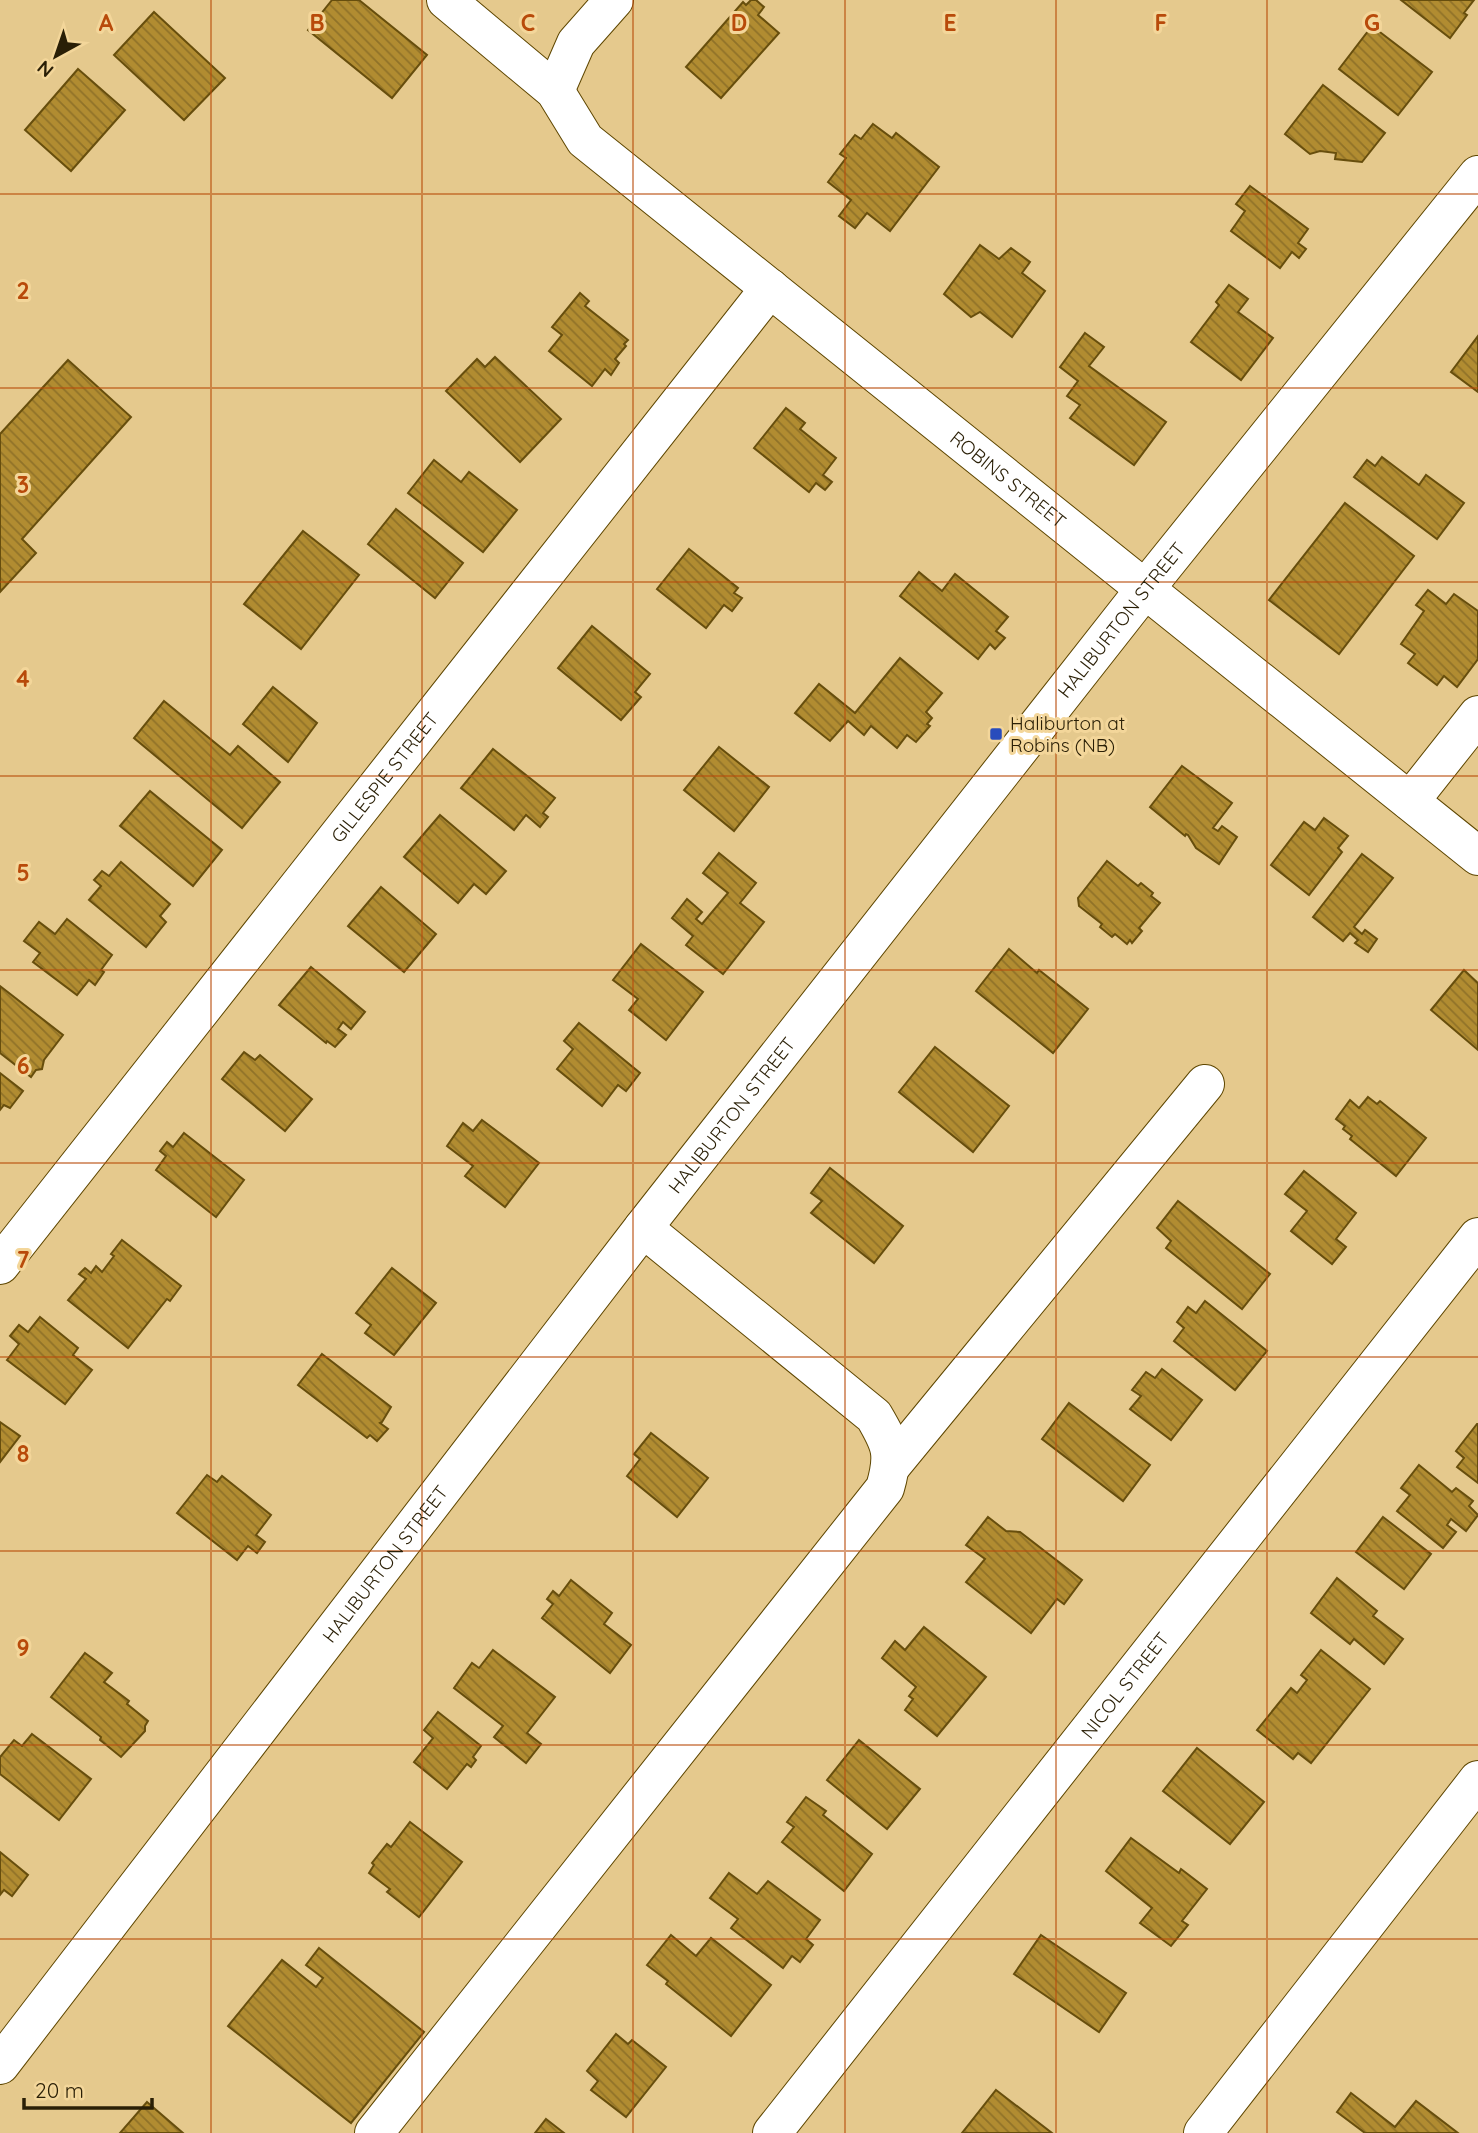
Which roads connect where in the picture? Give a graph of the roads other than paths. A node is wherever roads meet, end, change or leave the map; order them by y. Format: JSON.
{"nodes":[{"id":1,"x":446,"y":0,"type":"edge"},
{"id":2,"x":614,"y":0,"type":"edge"},
{"id":3,"x":555,"y":91,"type":"junction"},
{"id":4,"x":1478,"y":176,"type":"edge"},
{"id":5,"x":770,"y":288,"type":"junction"},
{"id":6,"x":1146,"y":589,"type":"junction"},
{"id":7,"x":1478,"y":715,"type":"edge"},
{"id":8,"x":1410,"y":801,"type":"junction"},
{"id":9,"x":1478,"y":856,"type":"edge"},
{"id":10,"x":1205,"y":1084,"type":"dead end"},
{"id":11,"x":643,"y":1228,"type":"junction"},
{"id":12,"x":1478,"y":1237,"type":"edge"},
{"id":13,"x":0,"y":1265,"type":"edge"},
{"id":14,"x":892,"y":1465,"type":"junction"},
{"id":15,"x":1478,"y":1780,"type":"edge"},
{"id":16,"x":0,"y":2065,"type":"edge"},
{"id":17,"x":374,"y":2133,"type":"edge"},
{"id":18,"x":772,"y":2133,"type":"edge"},
{"id":19,"x":1203,"y":2133,"type":"edge"}],
"edges":[{"from":1,"to":3,"type":"main road","name":"ROBINS STREET"},
{"from":2,"to":3,"type":"main road"},
{"from":3,"to":5,"type":"main road","name":"ROBINS STREET"},
{"from":4,"to":6,"type":"main road","name":"HALIBURTON STREET"},
{"from":5,"to":6,"type":"main road","name":"ROBINS STREET"},
{"from":5,"to":13,"type":"main road","name":"GILLESPIE STREET"},
{"from":6,"to":8,"type":"main road","name":"ROBINS STREET"},
{"from":6,"to":11,"type":"main road","name":"HALIBURTON STREET"},
{"from":7,"to":8,"type":"main road"},
{"from":8,"to":9,"type":"main road","name":"ROBINS STREET"},
{"from":10,"to":14,"type":"main road"},
{"from":11,"to":14,"type":"main road"},
{"from":11,"to":16,"type":"main road","name":"HALIBURTON STREET"},
{"from":12,"to":18,"type":"main road","name":"NICOL STREET"},
{"from":14,"to":17,"type":"main road"},
{"from":15,"to":19,"type":"main road"}]}
